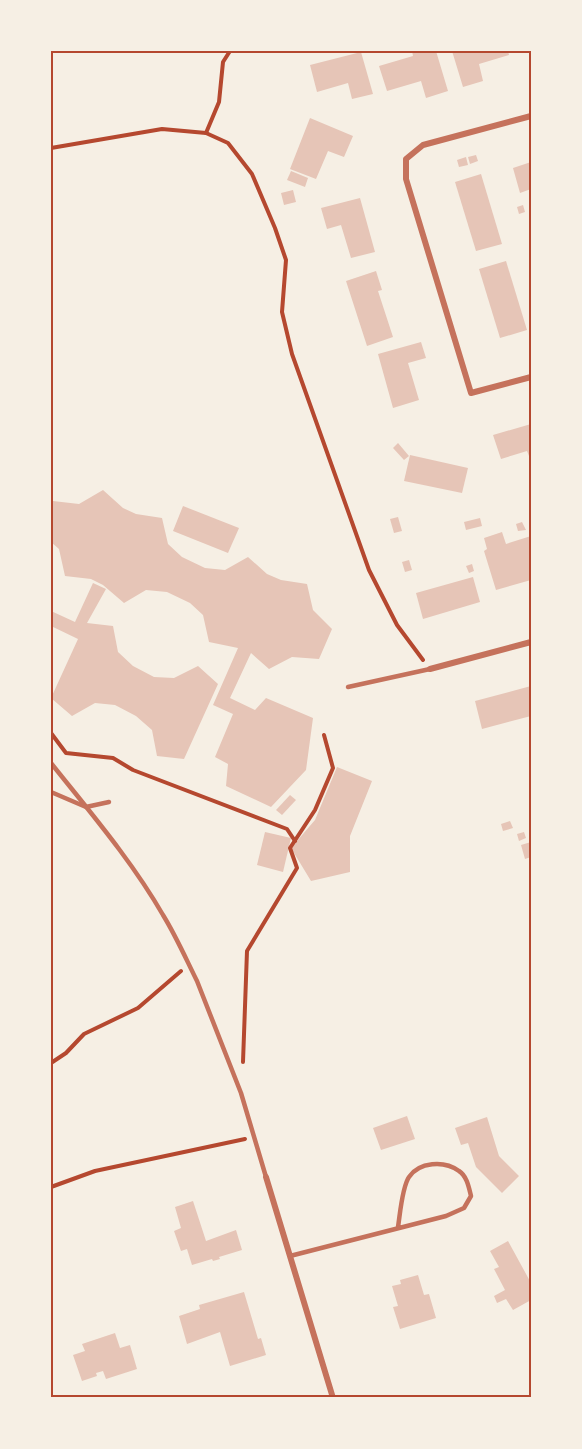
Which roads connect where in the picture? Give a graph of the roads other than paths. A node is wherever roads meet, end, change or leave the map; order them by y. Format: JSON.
{"nodes":[{"id":1,"x":531,"y":116,"type":"edge"},
{"id":2,"x":531,"y":376,"type":"edge"},
{"id":3,"x":531,"y":642,"type":"edge"},
{"id":4,"x":430,"y":669,"type":"joint"},
{"id":5,"x":348,"y":687,"type":"dead end"},
{"id":6,"x":51,"y":763,"type":"edge"},
{"id":7,"x":51,"y":792,"type":"edge"},
{"id":8,"x":109,"y":802,"type":"dead end"},
{"id":9,"x":86,"y":807,"type":"junction"},
{"id":10,"x":266,"y":1177,"type":"joint"},
{"id":11,"x":398,"y":1227,"type":"junction"},
{"id":12,"x":290,"y":1256,"type":"junction"},
{"id":13,"x":333,"y":1398,"type":"edge"}],
"edges":[{"from":1,"to":2,"type":"street"},
{"from":3,"to":4,"type":"street"},
{"from":4,"to":5,"type":"lane"},
{"from":6,"to":9,"type":"lane"},
{"from":7,"to":9,"type":"lane"},
{"from":8,"to":9,"type":"lane"},
{"from":9,"to":10,"type":"lane"},
{"from":10,"to":12,"type":"street"},
{"from":11,"to":11,"type":"lane"},
{"from":11,"to":12,"type":"lane"},
{"from":12,"to":13,"type":"street"}]}
